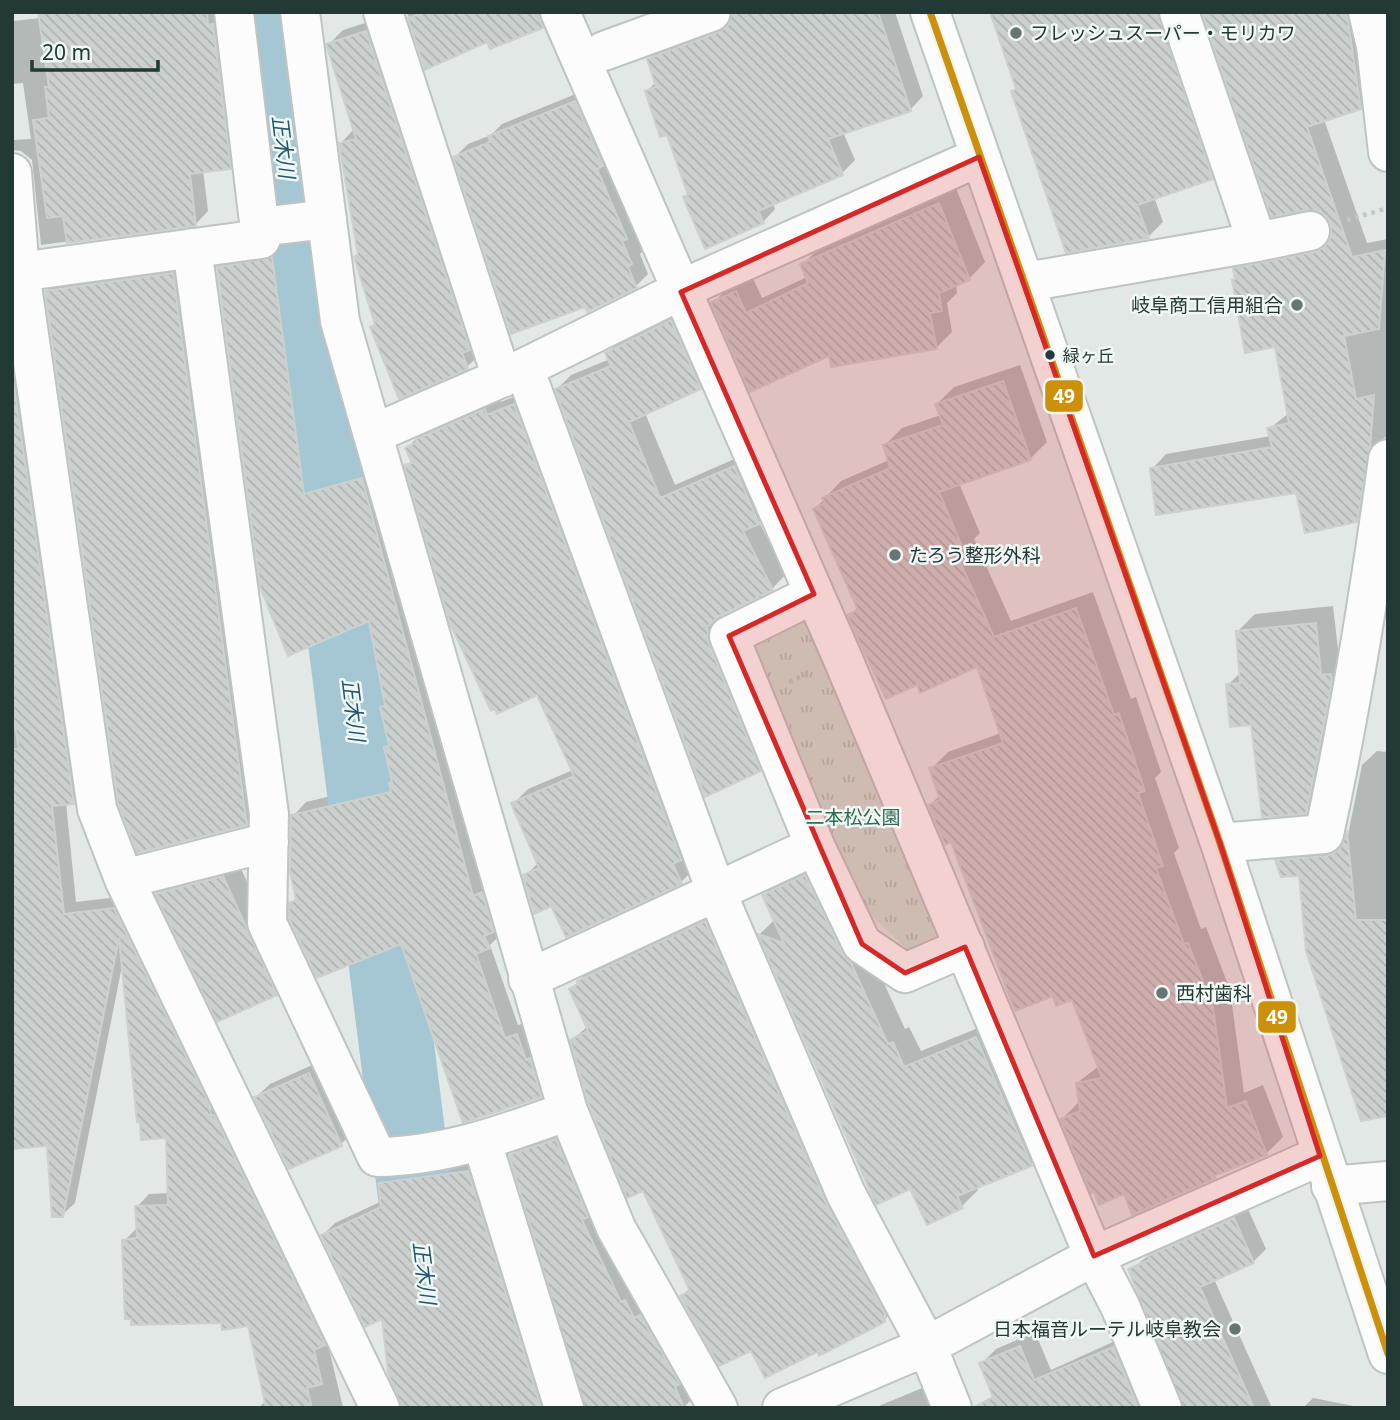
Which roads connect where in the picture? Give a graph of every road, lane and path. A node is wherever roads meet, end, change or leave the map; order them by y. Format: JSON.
{"nodes":[{"id":1,"x":234,"y":12,"type":"edge"},
{"id":2,"x":300,"y":12,"type":"edge"},
{"id":3,"x":383,"y":12,"type":"edge"},
{"id":4,"x":560,"y":12,"type":"edge"},
{"id":5,"x":589,"y":12,"type":"edge"},
{"id":6,"x":711,"y":12,"type":"edge"},
{"id":7,"x":930,"y":12,"type":"edge"},
{"id":8,"x":1180,"y":12,"type":"edge"},
{"id":9,"x":1368,"y":12,"type":"edge"},
{"id":10,"x":604,"y":51,"type":"junction"},
{"id":11,"x":1388,"y":152,"type":"edge"},
{"id":12,"x":979,"y":157,"type":"junction"},
{"id":13,"x":12,"y":173,"type":"edge"},
{"id":14,"x":321,"y":220,"type":"junction"},
{"id":15,"x":266,"y":227,"type":"junction"},
{"id":16,"x":1310,"y":231,"type":"dead end"},
{"id":17,"x":1257,"y":242,"type":"junction"},
{"id":18,"x":192,"y":248,"type":"junction"},
{"id":19,"x":16,"y":272,"type":"edge"},
{"id":20,"x":1026,"y":282,"type":"junction"},
{"id":21,"x":692,"y":286,"type":"junction"},
{"id":22,"x":513,"y":373,"type":"junction"},
{"id":23,"x":373,"y":434,"type":"junction"},
{"id":24,"x":1388,"y":459,"type":"edge"},
{"id":25,"x":814,"y":594,"type":"junction"},
{"id":26,"x":842,"y":657,"type":"junction"},
{"id":27,"x":792,"y":695,"type":"dead end"},
{"id":28,"x":269,"y":842,"type":"junction"},
{"id":29,"x":1220,"y":843,"type":"junction"},
{"id":30,"x":815,"y":846,"type":"junction"},
{"id":31,"x":124,"y":879,"type":"junction"},
{"id":32,"x":716,"y":891,"type":"junction"},
{"id":33,"x":965,"y":947,"type":"junction"},
{"id":34,"x":528,"y":979,"type":"junction"},
{"id":35,"x":568,"y":1111,"type":"junction"},
{"id":36,"x":482,"y":1142,"type":"junction"},
{"id":37,"x":1326,"y":1171,"type":"junction"},
{"id":38,"x":1388,"y":1181,"type":"edge"},
{"id":39,"x":1094,"y":1256,"type":"junction"},
{"id":40,"x":927,"y":1346,"type":"junction"},
{"id":41,"x":1388,"y":1354,"type":"edge"},
{"id":42,"x":380,"y":1408,"type":"edge"},
{"id":43,"x":564,"y":1408,"type":"edge"},
{"id":44,"x":719,"y":1408,"type":"edge"},
{"id":45,"x":782,"y":1408,"type":"edge"},
{"id":46,"x":952,"y":1408,"type":"edge"},
{"id":47,"x":1161,"y":1408,"type":"edge"}],
"edges":[{"from":1,"to":15,"type":"street"},
{"from":2,"to":14,"type":"street"},
{"from":3,"to":22,"type":"street"},
{"from":4,"to":21,"type":"street"},
{"from":5,"to":10,"type":"street"},
{"from":6,"to":10,"type":"street"},
{"from":7,"to":12,"type":"street"},
{"from":8,"to":17,"type":"street"},
{"from":9,"to":11,"type":"street"},
{"from":10,"to":21,"type":"street"},
{"from":12,"to":20,"type":"street"},
{"from":12,"to":21,"type":"street"},
{"from":13,"to":19,"type":"street"},
{"from":14,"to":15,"type":"street"},
{"from":14,"to":23,"type":"street"},
{"from":15,"to":18,"type":"street"},
{"from":16,"to":17,"type":"street"},
{"from":17,"to":20,"type":"street"},
{"from":18,"to":19,"type":"street"},
{"from":18,"to":28,"type":"street"},
{"from":19,"to":31,"type":"street"},
{"from":20,"to":29,"type":"street"},
{"from":21,"to":22,"type":"street"},
{"from":21,"to":25,"type":"street"},
{"from":22,"to":23,"type":"street"},
{"from":22,"to":32,"type":"street"},
{"from":23,"to":34,"type":"street"},
{"from":24,"to":29,"type":"street"},
{"from":25,"to":26,"type":"street"},
{"from":25,"to":30,"type":"street"},
{"from":26,"to":27,"type":"path"},
{"from":26,"to":33,"type":"street"},
{"from":28,"to":31,"type":"street"},
{"from":28,"to":36,"type":"street"},
{"from":29,"to":37,"type":"street"},
{"from":30,"to":32,"type":"street"},
{"from":30,"to":33,"type":"street"},
{"from":31,"to":42,"type":"street"},
{"from":32,"to":34,"type":"street"},
{"from":32,"to":40,"type":"street"},
{"from":33,"to":39,"type":"street"},
{"from":34,"to":35,"type":"street"},
{"from":35,"to":36,"type":"street"},
{"from":35,"to":44,"type":"street"},
{"from":36,"to":43,"type":"street"},
{"from":37,"to":38,"type":"street"},
{"from":37,"to":39,"type":"street"},
{"from":37,"to":41,"type":"street"},
{"from":39,"to":40,"type":"street"},
{"from":39,"to":47,"type":"street"},
{"from":40,"to":45,"type":"street"},
{"from":40,"to":46,"type":"street"}]}
